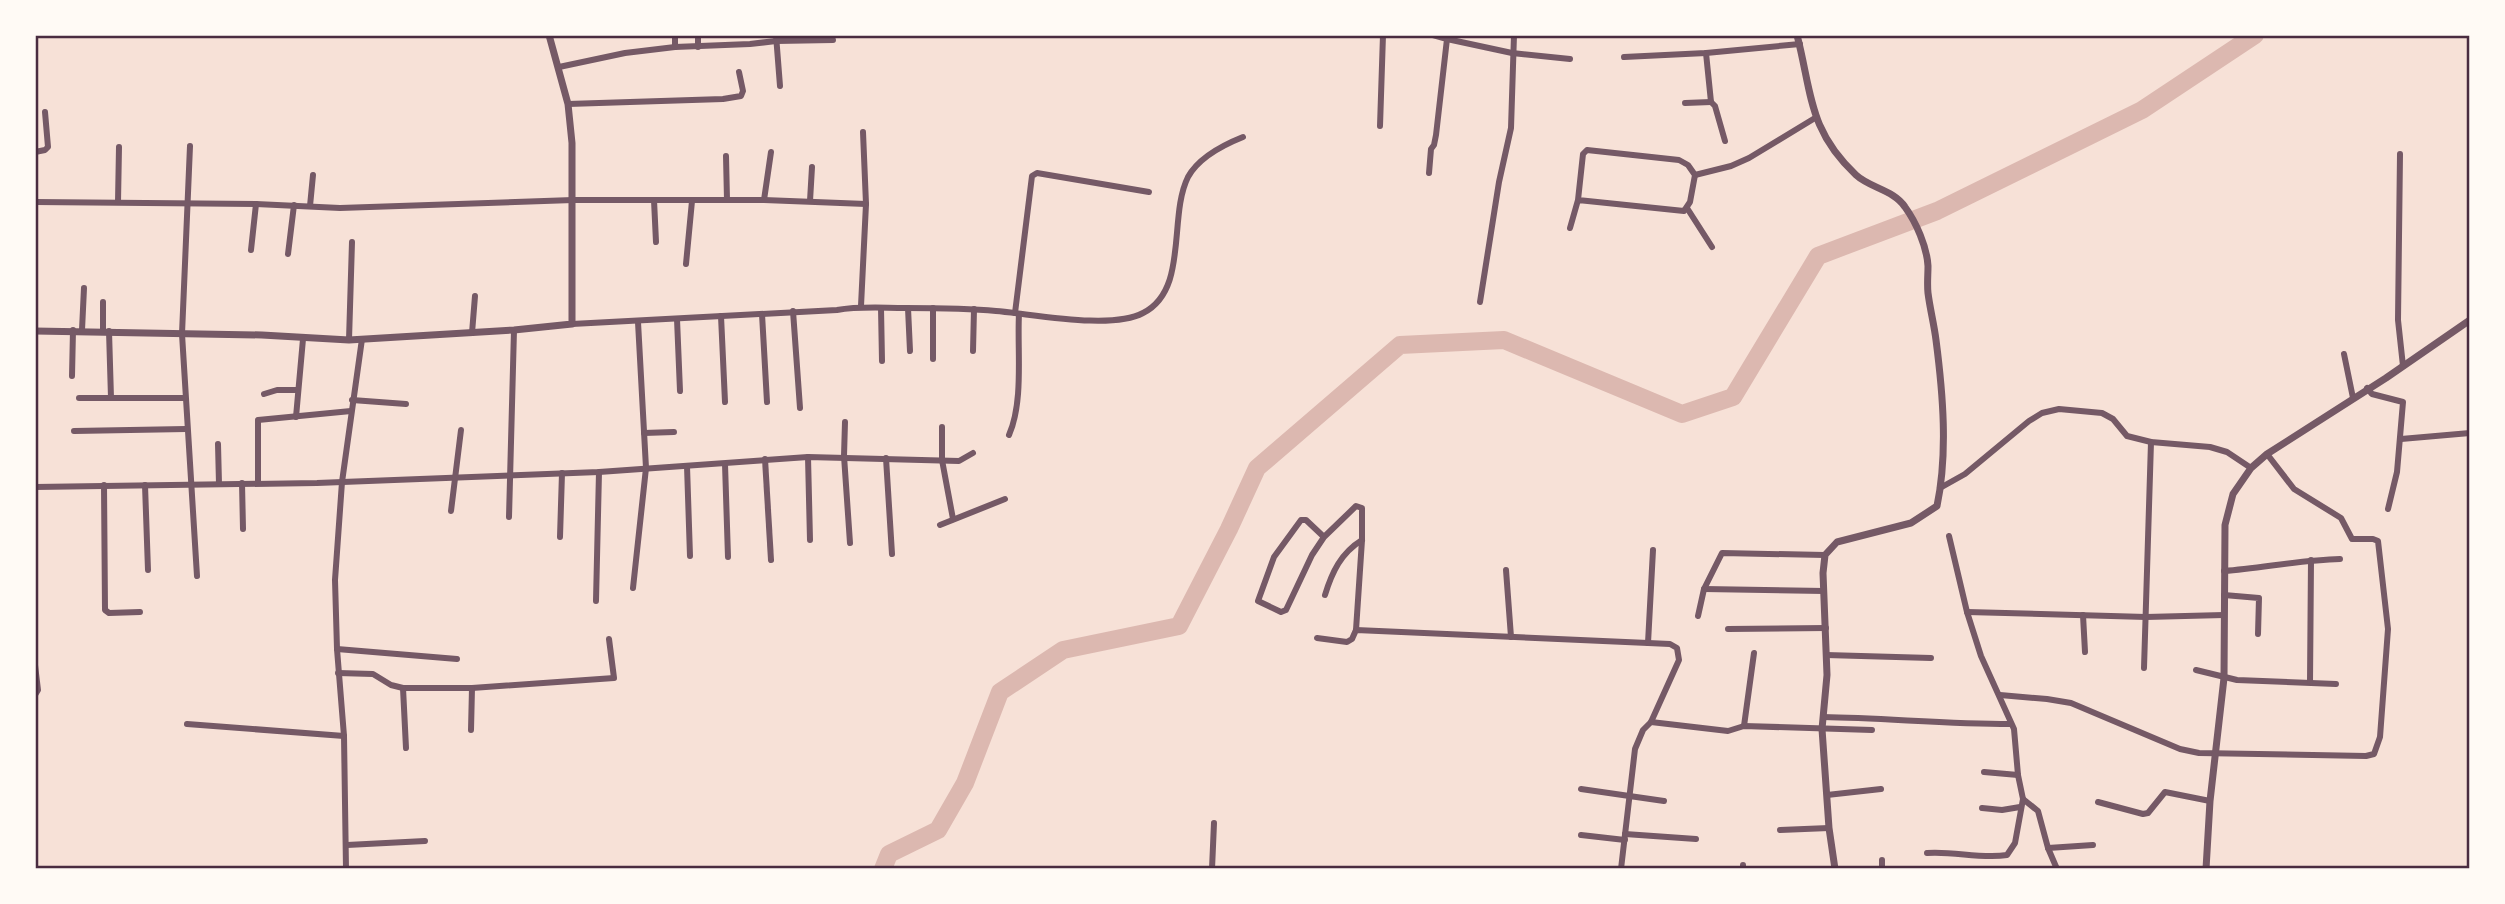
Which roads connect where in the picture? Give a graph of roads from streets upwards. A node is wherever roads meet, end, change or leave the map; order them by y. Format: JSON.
{"nodes":[{"id":1,"x":549,"y":35,"type":"edge"},
{"id":2,"x":675,"y":35,"type":"edge"},
{"id":3,"x":698,"y":35,"type":"edge"},
{"id":4,"x":1383,"y":35,"type":"edge"},
{"id":5,"x":1433,"y":35,"type":"edge"},
{"id":6,"x":1514,"y":35,"type":"edge"},
{"id":7,"x":1797,"y":35,"type":"edge"},
{"id":8,"x":776,"y":38,"type":"edge"},
{"id":9,"x":1447,"y":39,"type":"junction"},
{"id":10,"x":833,"y":40,"type":"dead end"},
{"id":11,"x":1800,"y":44,"type":"junction"},
{"id":12,"x":675,"y":47,"type":"junction"},
{"id":13,"x":698,"y":47,"type":"junction"},
{"id":14,"x":1512,"y":53,"type":"junction"},
{"id":15,"x":1706,"y":53,"type":"junction"},
{"id":16,"x":1624,"y":57,"type":"dead end"},
{"id":17,"x":1570,"y":59,"type":"dead end"},
{"id":18,"x":559,"y":66,"type":"junction"},
{"id":19,"x":739,"y":72,"type":"dead end"},
{"id":20,"x":780,"y":86,"type":"dead end"},
{"id":21,"x":1712,"y":102,"type":"junction"},
{"id":22,"x":1685,"y":103,"type":"dead end"},
{"id":23,"x":568,"y":104,"type":"junction"},
{"id":24,"x":45,"y":112,"type":"dead end"},
{"id":25,"x":1815,"y":118,"type":"junction"},
{"id":26,"x":1380,"y":126,"type":"dead end"},
{"id":27,"x":863,"y":132,"type":"dead end"},
{"id":28,"x":1243,"y":137,"type":"dead end"},
{"id":29,"x":1725,"y":141,"type":"dead end"},
{"id":30,"x":190,"y":146,"type":"dead end"},
{"id":31,"x":119,"y":147,"type":"dead end"},
{"id":32,"x":35,"y":152,"type":"edge"},
{"id":33,"x":771,"y":152,"type":"dead end"},
{"id":34,"x":2400,"y":154,"type":"dead end"},
{"id":35,"x":726,"y":156,"type":"dead end"},
{"id":36,"x":812,"y":167,"type":"dead end"},
{"id":37,"x":1429,"y":173,"type":"dead end"},
{"id":38,"x":313,"y":175,"type":"dead end"},
{"id":39,"x":1695,"y":175,"type":"junction"},
{"id":40,"x":1149,"y":192,"type":"dead end"},
{"id":41,"x":573,"y":200,"type":"junction"},
{"id":42,"x":654,"y":200,"type":"junction"},
{"id":43,"x":727,"y":200,"type":"junction"},
{"id":44,"x":764,"y":200,"type":"junction"},
{"id":45,"x":1578,"y":200,"type":"junction"},
{"id":46,"x":692,"y":201,"type":"junction"},
{"id":47,"x":810,"y":201,"type":"junction"},
{"id":48,"x":35,"y":202,"type":"edge"},
{"id":49,"x":118,"y":202,"type":"junction"},
{"id":50,"x":256,"y":204,"type":"junction"},
{"id":51,"x":866,"y":204,"type":"junction"},
{"id":52,"x":187,"y":205,"type":"junction"},
{"id":53,"x":294,"y":205,"type":"junction"},
{"id":54,"x":310,"y":206,"type":"junction"},
{"id":55,"x":1687,"y":208,"type":"junction"},
{"id":56,"x":1570,"y":228,"type":"dead end"},
{"id":57,"x":352,"y":242,"type":"dead end"},
{"id":58,"x":656,"y":242,"type":"dead end"},
{"id":59,"x":1712,"y":247,"type":"dead end"},
{"id":60,"x":251,"y":250,"type":"dead end"},
{"id":61,"x":288,"y":254,"type":"dead end"},
{"id":62,"x":685,"y":264,"type":"dead end"},
{"id":63,"x":84,"y":288,"type":"dead end"},
{"id":64,"x":475,"y":296,"type":"dead end"},
{"id":65,"x":103,"y":302,"type":"dead end"},
{"id":66,"x":1480,"y":302,"type":"dead end"},
{"id":67,"x":861,"y":306,"type":"junction"},
{"id":68,"x":881,"y":308,"type":"junction"},
{"id":69,"x":908,"y":308,"type":"junction"},
{"id":70,"x":933,"y":308,"type":"junction"},
{"id":71,"x":974,"y":309,"type":"junction"},
{"id":72,"x":793,"y":311,"type":"junction"},
{"id":73,"x":1017,"y":313,"type":"junction"},
{"id":74,"x":762,"y":314,"type":"junction"},
{"id":75,"x":722,"y":316,"type":"junction"},
{"id":76,"x":677,"y":319,"type":"junction"},
{"id":77,"x":2470,"y":320,"type":"edge"},
{"id":78,"x":638,"y":321,"type":"junction"},
{"id":79,"x":572,"y":324,"type":"junction"},
{"id":80,"x":82,"y":330,"type":"junction"},
{"id":81,"x":514,"y":330,"type":"junction"},
{"id":82,"x":35,"y":331,"type":"edge"},
{"id":83,"x":73,"y":331,"type":"junction"},
{"id":84,"x":106,"y":331,"type":"junction"},
{"id":85,"x":472,"y":333,"type":"junction"},
{"id":86,"x":182,"y":334,"type":"junction"},
{"id":87,"x":303,"y":339,"type":"junction"},
{"id":88,"x":362,"y":339,"type":"junction"},
{"id":89,"x":349,"y":340,"type":"junction"},
{"id":90,"x":910,"y":351,"type":"dead end"},
{"id":91,"x":973,"y":351,"type":"dead end"},
{"id":92,"x":2344,"y":354,"type":"dead end"},
{"id":93,"x":933,"y":359,"type":"dead end"},
{"id":94,"x":882,"y":360,"type":"dead end"},
{"id":95,"x":2403,"y":366,"type":"junction"},
{"id":96,"x":72,"y":376,"type":"dead end"},
{"id":97,"x":2367,"y":388,"type":"junction"},
{"id":98,"x":298,"y":390,"type":"junction"},
{"id":99,"x":680,"y":391,"type":"dead end"},
{"id":100,"x":264,"y":394,"type":"dead end"},
{"id":101,"x":79,"y":398,"type":"dead end"},
{"id":102,"x":111,"y":398,"type":"junction"},
{"id":103,"x":185,"y":398,"type":"junction"},
{"id":104,"x":2353,"y":398,"type":"junction"},
{"id":105,"x":352,"y":400,"type":"junction"},
{"id":106,"x":725,"y":402,"type":"dead end"},
{"id":107,"x":767,"y":402,"type":"dead end"},
{"id":108,"x":405,"y":404,"type":"dead end"},
{"id":109,"x":800,"y":408,"type":"dead end"},
{"id":110,"x":351,"y":411,"type":"junction"},
{"id":111,"x":296,"y":417,"type":"junction"},
{"id":112,"x":845,"y":422,"type":"dead end"},
{"id":113,"x":942,"y":427,"type":"dead end"},
{"id":114,"x":186,"y":429,"type":"junction"},
{"id":115,"x":461,"y":430,"type":"dead end"},
{"id":116,"x":74,"y":431,"type":"dead end"},
{"id":117,"x":674,"y":432,"type":"dead end"},
{"id":118,"x":644,"y":433,"type":"junction"},
{"id":119,"x":2470,"y":433,"type":"edge"},
{"id":120,"x":1010,"y":435,"type":"dead end"},
{"id":121,"x":2401,"y":439,"type":"junction"},
{"id":122,"x":2151,"y":442,"type":"junction"},
{"id":123,"x":218,"y":444,"type":"dead end"},
{"id":124,"x":973,"y":453,"type":"dead end"},
{"id":125,"x":2267,"y":454,"type":"junction"},
{"id":126,"x":844,"y":456,"type":"junction"},
{"id":127,"x":808,"y":457,"type":"junction"},
{"id":128,"x":887,"y":458,"type":"junction"},
{"id":129,"x":765,"y":459,"type":"junction"},
{"id":130,"x":942,"y":460,"type":"junction"},
{"id":131,"x":725,"y":464,"type":"junction"},
{"id":132,"x":687,"y":466,"type":"junction"},
{"id":133,"x":646,"y":468,"type":"junction"},
{"id":134,"x":2251,"y":468,"type":"junction"},
{"id":135,"x":599,"y":472,"type":"junction"},
{"id":136,"x":562,"y":473,"type":"junction"},
{"id":137,"x":510,"y":476,"type":"junction"},
{"id":138,"x":455,"y":477,"type":"junction"},
{"id":139,"x":342,"y":482,"type":"junction"},
{"id":140,"x":242,"y":483,"type":"junction"},
{"id":141,"x":258,"y":483,"type":"junction"},
{"id":142,"x":190,"y":484,"type":"junction"},
{"id":143,"x":219,"y":484,"type":"junction"},
{"id":144,"x":104,"y":485,"type":"junction"},
{"id":145,"x":145,"y":485,"type":"junction"},
{"id":146,"x":35,"y":487,"type":"edge"},
{"id":147,"x":1940,"y":488,"type":"junction"},
{"id":148,"x":1005,"y":499,"type":"dead end"},
{"id":149,"x":2388,"y":509,"type":"dead end"},
{"id":150,"x":451,"y":511,"type":"dead end"},
{"id":151,"x":509,"y":517,"type":"dead end"},
{"id":152,"x":953,"y":519,"type":"junction"},
{"id":153,"x":940,"y":525,"type":"dead end"},
{"id":154,"x":243,"y":529,"type":"dead end"},
{"id":155,"x":1949,"y":536,"type":"dead end"},
{"id":156,"x":560,"y":537,"type":"dead end"},
{"id":157,"x":1324,"y":537,"type":"junction"},
{"id":158,"x":810,"y":540,"type":"dead end"},
{"id":159,"x":1362,"y":540,"type":"junction"},
{"id":160,"x":850,"y":543,"type":"dead end"},
{"id":161,"x":1653,"y":550,"type":"dead end"},
{"id":162,"x":892,"y":554,"type":"dead end"},
{"id":163,"x":1825,"y":555,"type":"junction"},
{"id":164,"x":690,"y":556,"type":"dead end"},
{"id":165,"x":728,"y":557,"type":"dead end"},
{"id":166,"x":2340,"y":559,"type":"dead end"},
{"id":167,"x":771,"y":560,"type":"dead end"},
{"id":168,"x":2311,"y":560,"type":"junction"},
{"id":169,"x":148,"y":570,"type":"dead end"},
{"id":170,"x":1506,"y":570,"type":"dead end"},
{"id":171,"x":2224,"y":571,"type":"junction"},
{"id":172,"x":197,"y":576,"type":"dead end"},
{"id":173,"x":633,"y":588,"type":"dead end"},
{"id":174,"x":1704,"y":589,"type":"junction"},
{"id":175,"x":1824,"y":592,"type":"junction"},
{"id":176,"x":1325,"y":595,"type":"dead end"},
{"id":177,"x":2224,"y":595,"type":"junction"},
{"id":178,"x":596,"y":601,"type":"dead end"},
{"id":179,"x":140,"y":612,"type":"dead end"},
{"id":180,"x":1967,"y":612,"type":"junction"},
{"id":181,"x":2083,"y":615,"type":"junction"},
{"id":182,"x":2224,"y":615,"type":"junction"},
{"id":183,"x":1698,"y":616,"type":"dead end"},
{"id":184,"x":2146,"y":617,"type":"junction"},
{"id":185,"x":1826,"y":628,"type":"junction"},
{"id":186,"x":1728,"y":629,"type":"dead end"},
{"id":187,"x":1356,"y":630,"type":"junction"},
{"id":188,"x":2258,"y":634,"type":"dead end"},
{"id":189,"x":1317,"y":638,"type":"dead end"},
{"id":190,"x":1511,"y":638,"type":"junction"},
{"id":191,"x":610,"y":639,"type":"dead end"},
{"id":192,"x":1648,"y":643,"type":"junction"},
{"id":193,"x":337,"y":649,"type":"junction"},
{"id":194,"x":2085,"y":652,"type":"dead end"},
{"id":195,"x":1754,"y":653,"type":"dead end"},
{"id":196,"x":1826,"y":655,"type":"junction"},
{"id":197,"x":1931,"y":657,"type":"dead end"},
{"id":198,"x":457,"y":659,"type":"dead end"},
{"id":199,"x":35,"y":665,"type":"edge"},
{"id":200,"x":2144,"y":668,"type":"dead end"},
{"id":201,"x":2196,"y":670,"type":"dead end"},
{"id":202,"x":338,"y":673,"type":"junction"},
{"id":203,"x":2224,"y":678,"type":"junction"},
{"id":204,"x":2310,"y":682,"type":"junction"},
{"id":205,"x":2336,"y":684,"type":"dead end"},
{"id":206,"x":403,"y":688,"type":"junction"},
{"id":207,"x":472,"y":688,"type":"junction"},
{"id":208,"x":35,"y":695,"type":"edge"},
{"id":209,"x":2000,"y":695,"type":"junction"},
{"id":210,"x":1823,"y":717,"type":"junction"},
{"id":211,"x":1651,"y":722,"type":"junction"},
{"id":212,"x":187,"y":724,"type":"dead end"},
{"id":213,"x":2010,"y":724,"type":"junction"},
{"id":214,"x":1744,"y":726,"type":"junction"},
{"id":215,"x":1822,"y":729,"type":"junction"},
{"id":216,"x":471,"y":730,"type":"dead end"},
{"id":217,"x":1872,"y":730,"type":"dead end"},
{"id":218,"x":344,"y":736,"type":"junction"},
{"id":219,"x":406,"y":748,"type":"dead end"},
{"id":220,"x":2215,"y":755,"type":"junction"},
{"id":221,"x":1984,"y":772,"type":"dead end"},
{"id":222,"x":2018,"y":775,"type":"junction"},
{"id":223,"x":1581,"y":789,"type":"dead end"},
{"id":224,"x":1881,"y":789,"type":"dead end"},
{"id":225,"x":1628,"y":795,"type":"junction"},
{"id":226,"x":1827,"y":795,"type":"junction"},
{"id":227,"x":2024,"y":799,"type":"junction"},
{"id":228,"x":1664,"y":801,"type":"dead end"},
{"id":229,"x":2210,"y":801,"type":"junction"},
{"id":230,"x":2098,"y":802,"type":"dead end"},
{"id":231,"x":2020,"y":807,"type":"junction"},
{"id":232,"x":1982,"y":808,"type":"dead end"},
{"id":233,"x":1214,"y":823,"type":"dead end"},
{"id":234,"x":1829,"y":828,"type":"junction"},
{"id":235,"x":1780,"y":830,"type":"dead end"},
{"id":236,"x":1581,"y":835,"type":"dead end"},
{"id":237,"x":1625,"y":837,"type":"junction"},
{"id":238,"x":1696,"y":839,"type":"dead end"},
{"id":239,"x":425,"y":841,"type":"dead end"},
{"id":240,"x":347,"y":845,"type":"junction"},
{"id":241,"x":2093,"y":845,"type":"dead end"},
{"id":242,"x":2048,"y":848,"type":"junction"},
{"id":243,"x":1927,"y":853,"type":"dead end"},
{"id":244,"x":1981,"y":855,"type":"junction"},
{"id":245,"x":1882,"y":859,"type":"dead end"},
{"id":246,"x":1981,"y":866,"type":"dead end"},
{"id":247,"x":346,"y":869,"type":"edge"},
{"id":248,"x":1212,"y":869,"type":"edge"},
{"id":249,"x":1621,"y":869,"type":"edge"},
{"id":250,"x":1835,"y":869,"type":"edge"},
{"id":251,"x":1882,"y":869,"type":"edge"},
{"id":252,"x":2057,"y":869,"type":"edge"},
{"id":253,"x":2206,"y":869,"type":"edge"}],
"edges":[{"from":1,"to":18,"type":"street"},
{"from":2,"to":12,"type":"street"},
{"from":3,"to":13,"type":"street"},
{"from":4,"to":26,"type":"street"},
{"from":5,"to":9,"type":"street"},
{"from":6,"to":14,"type":"street"},
{"from":7,"to":11,"type":"street"},
{"from":8,"to":10,"type":"street"},
{"from":8,"to":13,"type":"street"},
{"from":8,"to":20,"type":"street"},
{"from":9,"to":14,"type":"street"},
{"from":9,"to":37,"type":"street"},
{"from":11,"to":15,"type":"street"},
{"from":11,"to":25,"type":"street"},
{"from":12,"to":13,"type":"street"},
{"from":12,"to":18,"type":"street"},
{"from":14,"to":17,"type":"street"},
{"from":14,"to":66,"type":"street"},
{"from":15,"to":16,"type":"street"},
{"from":15,"to":21,"type":"street"},
{"from":18,"to":23,"type":"street"},
{"from":19,"to":23,"type":"street"},
{"from":21,"to":22,"type":"street"},
{"from":21,"to":29,"type":"street"},
{"from":23,"to":41,"type":"street"},
{"from":24,"to":32,"type":"street"},
{"from":25,"to":39,"type":"street"},
{"from":25,"to":147,"type":"street"},
{"from":27,"to":51,"type":"street"},
{"from":28,"to":73,"type":"street"},
{"from":30,"to":52,"type":"street"},
{"from":31,"to":49,"type":"street"},
{"from":33,"to":44,"type":"street"},
{"from":34,"to":95,"type":"street"},
{"from":35,"to":43,"type":"street"},
{"from":36,"to":47,"type":"street"},
{"from":38,"to":54,"type":"street"},
{"from":39,"to":45,"type":"street"},
{"from":39,"to":55,"type":"street"},
{"from":40,"to":73,"type":"street"},
{"from":41,"to":42,"type":"street"},
{"from":41,"to":54,"type":"street"},
{"from":41,"to":79,"type":"street"},
{"from":42,"to":46,"type":"street"},
{"from":42,"to":58,"type":"street"},
{"from":43,"to":44,"type":"street"},
{"from":43,"to":46,"type":"street"},
{"from":44,"to":47,"type":"street"},
{"from":45,"to":55,"type":"street"},
{"from":45,"to":56,"type":"street"},
{"from":46,"to":62,"type":"street"},
{"from":47,"to":51,"type":"street"},
{"from":48,"to":49,"type":"street"},
{"from":49,"to":52,"type":"street"},
{"from":50,"to":52,"type":"street"},
{"from":50,"to":53,"type":"street"},
{"from":50,"to":60,"type":"street"},
{"from":51,"to":67,"type":"street"},
{"from":52,"to":86,"type":"street"},
{"from":53,"to":54,"type":"street"},
{"from":53,"to":61,"type":"street"},
{"from":55,"to":59,"type":"street"},
{"from":57,"to":89,"type":"street"},
{"from":63,"to":80,"type":"street"},
{"from":64,"to":85,"type":"street"},
{"from":65,"to":84,"type":"street"},
{"from":67,"to":68,"type":"street"},
{"from":67,"to":72,"type":"street"},
{"from":68,"to":69,"type":"street"},
{"from":68,"to":94,"type":"street"},
{"from":69,"to":70,"type":"street"},
{"from":69,"to":90,"type":"street"},
{"from":70,"to":71,"type":"street"},
{"from":70,"to":93,"type":"street"},
{"from":71,"to":73,"type":"street"},
{"from":71,"to":91,"type":"street"},
{"from":72,"to":74,"type":"street"},
{"from":72,"to":109,"type":"street"},
{"from":73,"to":120,"type":"street"},
{"from":74,"to":75,"type":"street"},
{"from":74,"to":107,"type":"street"},
{"from":75,"to":76,"type":"street"},
{"from":75,"to":106,"type":"street"},
{"from":76,"to":78,"type":"street"},
{"from":76,"to":99,"type":"street"},
{"from":77,"to":95,"type":"street"},
{"from":78,"to":79,"type":"street"},
{"from":78,"to":118,"type":"street"},
{"from":79,"to":81,"type":"street"},
{"from":80,"to":83,"type":"street"},
{"from":80,"to":84,"type":"street"},
{"from":81,"to":85,"type":"street"},
{"from":81,"to":137,"type":"street"},
{"from":82,"to":83,"type":"street"},
{"from":83,"to":96,"type":"street"},
{"from":84,"to":86,"type":"street"},
{"from":84,"to":102,"type":"street"},
{"from":85,"to":88,"type":"street"},
{"from":86,"to":87,"type":"street"},
{"from":86,"to":103,"type":"street"},
{"from":87,"to":89,"type":"street"},
{"from":87,"to":98,"type":"street"},
{"from":88,"to":89,"type":"street"},
{"from":88,"to":105,"type":"street"},
{"from":92,"to":104,"type":"street"},
{"from":95,"to":97,"type":"street"},
{"from":97,"to":104,"type":"street"},
{"from":97,"to":121,"type":"street"},
{"from":98,"to":100,"type":"street"},
{"from":98,"to":111,"type":"street"},
{"from":101,"to":102,"type":"street"},
{"from":102,"to":103,"type":"street"},
{"from":103,"to":114,"type":"street"},
{"from":104,"to":125,"type":"street"},
{"from":105,"to":108,"type":"street"},
{"from":105,"to":110,"type":"street"},
{"from":110,"to":111,"type":"street"},
{"from":110,"to":139,"type":"street"},
{"from":111,"to":141,"type":"street"},
{"from":112,"to":126,"type":"street"},
{"from":113,"to":130,"type":"street"},
{"from":114,"to":116,"type":"street"},
{"from":114,"to":142,"type":"street"},
{"from":115,"to":138,"type":"street"},
{"from":117,"to":118,"type":"street"},
{"from":118,"to":133,"type":"street"},
{"from":119,"to":121,"type":"street"},
{"from":121,"to":149,"type":"street"},
{"from":122,"to":134,"type":"street"},
{"from":122,"to":147,"type":"street"},
{"from":122,"to":184,"type":"street"},
{"from":123,"to":143,"type":"street"},
{"from":124,"to":130,"type":"street"},
{"from":125,"to":134,"type":"street"},
{"from":125,"to":220,"type":"street"},
{"from":126,"to":127,"type":"street"},
{"from":126,"to":128,"type":"street"},
{"from":126,"to":160,"type":"street"},
{"from":127,"to":129,"type":"street"},
{"from":127,"to":158,"type":"street"},
{"from":128,"to":130,"type":"street"},
{"from":128,"to":162,"type":"street"},
{"from":129,"to":131,"type":"street"},
{"from":129,"to":167,"type":"street"},
{"from":130,"to":152,"type":"street"},
{"from":131,"to":132,"type":"street"},
{"from":131,"to":165,"type":"street"},
{"from":132,"to":133,"type":"street"},
{"from":132,"to":164,"type":"street"},
{"from":133,"to":135,"type":"street"},
{"from":133,"to":173,"type":"street"},
{"from":134,"to":171,"type":"street"},
{"from":135,"to":136,"type":"street"},
{"from":135,"to":178,"type":"street"},
{"from":136,"to":137,"type":"street"},
{"from":136,"to":156,"type":"street"},
{"from":137,"to":138,"type":"street"},
{"from":137,"to":151,"type":"street"},
{"from":138,"to":139,"type":"street"},
{"from":138,"to":150,"type":"street"},
{"from":139,"to":141,"type":"street"},
{"from":139,"to":193,"type":"street"},
{"from":140,"to":141,"type":"street"},
{"from":140,"to":143,"type":"street"},
{"from":140,"to":154,"type":"street"},
{"from":142,"to":143,"type":"street"},
{"from":142,"to":145,"type":"street"},
{"from":142,"to":172,"type":"street"},
{"from":144,"to":145,"type":"street"},
{"from":144,"to":146,"type":"street"},
{"from":144,"to":179,"type":"street"},
{"from":145,"to":169,"type":"street"},
{"from":147,"to":163,"type":"street"},
{"from":148,"to":152,"type":"street"},
{"from":152,"to":153,"type":"street"},
{"from":155,"to":180,"type":"street"},
{"from":157,"to":157,"type":"street"},
{"from":157,"to":159,"type":"street"},
{"from":159,"to":176,"type":"street"},
{"from":159,"to":187,"type":"street"},
{"from":161,"to":192,"type":"street"},
{"from":163,"to":174,"type":"street"},
{"from":163,"to":175,"type":"street"},
{"from":166,"to":168,"type":"street"},
{"from":168,"to":171,"type":"street"},
{"from":168,"to":204,"type":"street"},
{"from":170,"to":190,"type":"street"},
{"from":171,"to":177,"type":"street"},
{"from":174,"to":175,"type":"street"},
{"from":174,"to":183,"type":"street"},
{"from":175,"to":185,"type":"street"},
{"from":177,"to":182,"type":"street"},
{"from":177,"to":188,"type":"street"},
{"from":180,"to":181,"type":"street"},
{"from":180,"to":209,"type":"street"},
{"from":181,"to":184,"type":"street"},
{"from":181,"to":194,"type":"street"},
{"from":182,"to":184,"type":"street"},
{"from":182,"to":203,"type":"street"},
{"from":184,"to":200,"type":"street"},
{"from":185,"to":186,"type":"street"},
{"from":185,"to":196,"type":"street"},
{"from":187,"to":189,"type":"street"},
{"from":187,"to":190,"type":"street"},
{"from":190,"to":192,"type":"street"},
{"from":191,"to":207,"type":"street"},
{"from":192,"to":211,"type":"street"},
{"from":193,"to":198,"type":"street"},
{"from":193,"to":202,"type":"street"},
{"from":195,"to":214,"type":"street"},
{"from":196,"to":197,"type":"street"},
{"from":196,"to":210,"type":"street"},
{"from":199,"to":208,"type":"street"},
{"from":201,"to":203,"type":"street"},
{"from":202,"to":206,"type":"street"},
{"from":202,"to":218,"type":"street"},
{"from":203,"to":204,"type":"street"},
{"from":203,"to":220,"type":"street"},
{"from":204,"to":205,"type":"street"},
{"from":206,"to":207,"type":"street"},
{"from":206,"to":219,"type":"street"},
{"from":207,"to":216,"type":"street"},
{"from":209,"to":213,"type":"street"},
{"from":209,"to":220,"type":"street"},
{"from":210,"to":213,"type":"street"},
{"from":210,"to":215,"type":"street"},
{"from":211,"to":214,"type":"street"},
{"from":211,"to":225,"type":"street"},
{"from":212,"to":218,"type":"street"},
{"from":213,"to":222,"type":"street"},
{"from":214,"to":215,"type":"street"},
{"from":215,"to":217,"type":"street"},
{"from":215,"to":226,"type":"street"},
{"from":218,"to":240,"type":"street"},
{"from":220,"to":229,"type":"street"},
{"from":221,"to":222,"type":"street"},
{"from":222,"to":227,"type":"street"},
{"from":223,"to":225,"type":"street"},
{"from":224,"to":226,"type":"street"},
{"from":225,"to":228,"type":"street"},
{"from":225,"to":237,"type":"street"},
{"from":226,"to":234,"type":"street"},
{"from":227,"to":231,"type":"street"},
{"from":227,"to":242,"type":"street"},
{"from":229,"to":230,"type":"street"},
{"from":229,"to":253,"type":"street"},
{"from":231,"to":232,"type":"street"},
{"from":231,"to":244,"type":"street"},
{"from":233,"to":248,"type":"street"},
{"from":234,"to":235,"type":"street"},
{"from":234,"to":250,"type":"street"},
{"from":236,"to":237,"type":"street"},
{"from":237,"to":238,"type":"street"},
{"from":237,"to":249,"type":"street"},
{"from":239,"to":240,"type":"street"},
{"from":240,"to":247,"type":"street"},
{"from":241,"to":242,"type":"street"},
{"from":242,"to":252,"type":"street"},
{"from":243,"to":244,"type":"street"},
{"from":244,"to":246,"type":"street"},
{"from":245,"to":251,"type":"street"}]}
